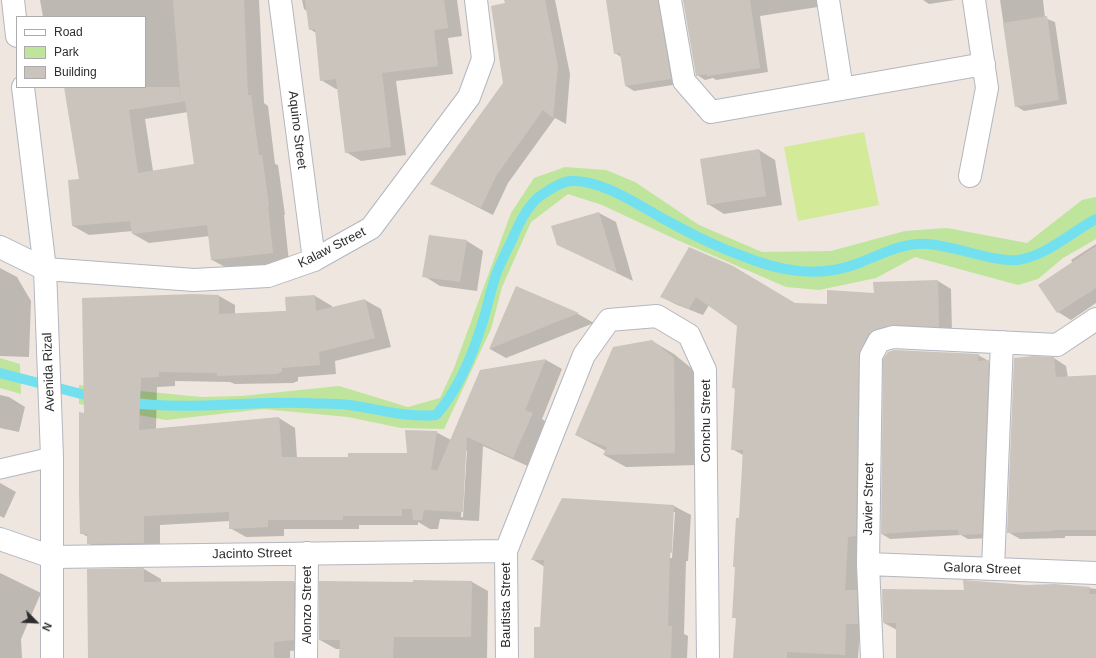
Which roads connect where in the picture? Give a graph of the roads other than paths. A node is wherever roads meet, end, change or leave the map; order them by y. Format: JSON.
{"nodes":[{"id":1,"x":13,"y":0,"type":"edge"},
{"id":2,"x":280,"y":0,"type":"edge"},
{"id":3,"x":476,"y":0,"type":"edge"},
{"id":4,"x":670,"y":0,"type":"edge"},
{"id":5,"x":828,"y":0,"type":"edge"},
{"id":6,"x":974,"y":0,"type":"edge"},
{"id":7,"x":16,"y":27,"type":"edge"},
{"id":8,"x":984,"y":64,"type":"junction"},
{"id":9,"x":23,"y":88,"type":"edge"},
{"id":10,"x":842,"y":89,"type":"junction"},
{"id":11,"x":970,"y":176,"type":"dead end"},
{"id":12,"x":0,"y":247,"type":"edge"},
{"id":13,"x":314,"y":260,"type":"junction"},
{"id":14,"x":45,"y":269,"type":"junction"},
{"id":15,"x":1096,"y":319,"type":"edge"},
{"id":16,"x":1002,"y":342,"type":"junction"},
{"id":17,"x":52,"y":457,"type":"junction"},
{"id":18,"x":0,"y":469,"type":"edge"},
{"id":19,"x":0,"y":539,"type":"edge"},
{"id":20,"x":506,"y":551,"type":"junction"},
{"id":21,"x":307,"y":553,"type":"junction"},
{"id":22,"x":52,"y":557,"type":"junction"},
{"id":23,"x":868,"y":564,"type":"junction"},
{"id":24,"x":994,"y":569,"type":"junction"},
{"id":25,"x":1096,"y":572,"type":"edge"},
{"id":26,"x":52,"y":658,"type":"edge"},
{"id":27,"x":306,"y":658,"type":"edge"},
{"id":28,"x":507,"y":658,"type":"edge"},
{"id":29,"x":708,"y":658,"type":"edge"},
{"id":30,"x":872,"y":658,"type":"edge"}],
"edges":[{"from":1,"to":7,"type":"street"},
{"from":2,"to":13,"type":"street","name":"Aquino Street"},
{"from":3,"to":13,"type":"street","name":"Kalaw Street"},
{"from":4,"to":10,"type":"street"},
{"from":5,"to":10,"type":"street"},
{"from":6,"to":8,"type":"street"},
{"from":8,"to":10,"type":"street"},
{"from":8,"to":11,"type":"street"},
{"from":9,"to":14,"type":"street","name":"Avenida Rizal"},
{"from":12,"to":14,"type":"street","name":"Kalaw Street"},
{"from":13,"to":14,"type":"street","name":"Kalaw Street"},
{"from":14,"to":17,"type":"street","name":"Avenida Rizal"},
{"from":15,"to":16,"type":"street"},
{"from":16,"to":23,"type":"street","name":"Javier Street"},
{"from":16,"to":24,"type":"street"},
{"from":17,"to":18,"type":"lane"},
{"from":17,"to":22,"type":"street","name":"Avenida Rizal"},
{"from":19,"to":22,"type":"street","name":"Jacinto Street"},
{"from":20,"to":21,"type":"street","name":"Jacinto Street"},
{"from":20,"to":28,"type":"street","name":"Bautista Street"},
{"from":20,"to":29,"type":"street","name":"Conchu Street"},
{"from":21,"to":22,"type":"street","name":"Jacinto Street"},
{"from":21,"to":27,"type":"street","name":"Alonzo Street"},
{"from":22,"to":26,"type":"street","name":"Avenida Rizal"},
{"from":23,"to":24,"type":"street","name":"Galora Street"},
{"from":23,"to":30,"type":"street","name":"Javier Street"},
{"from":24,"to":25,"type":"street","name":"Galora Street"}]}
